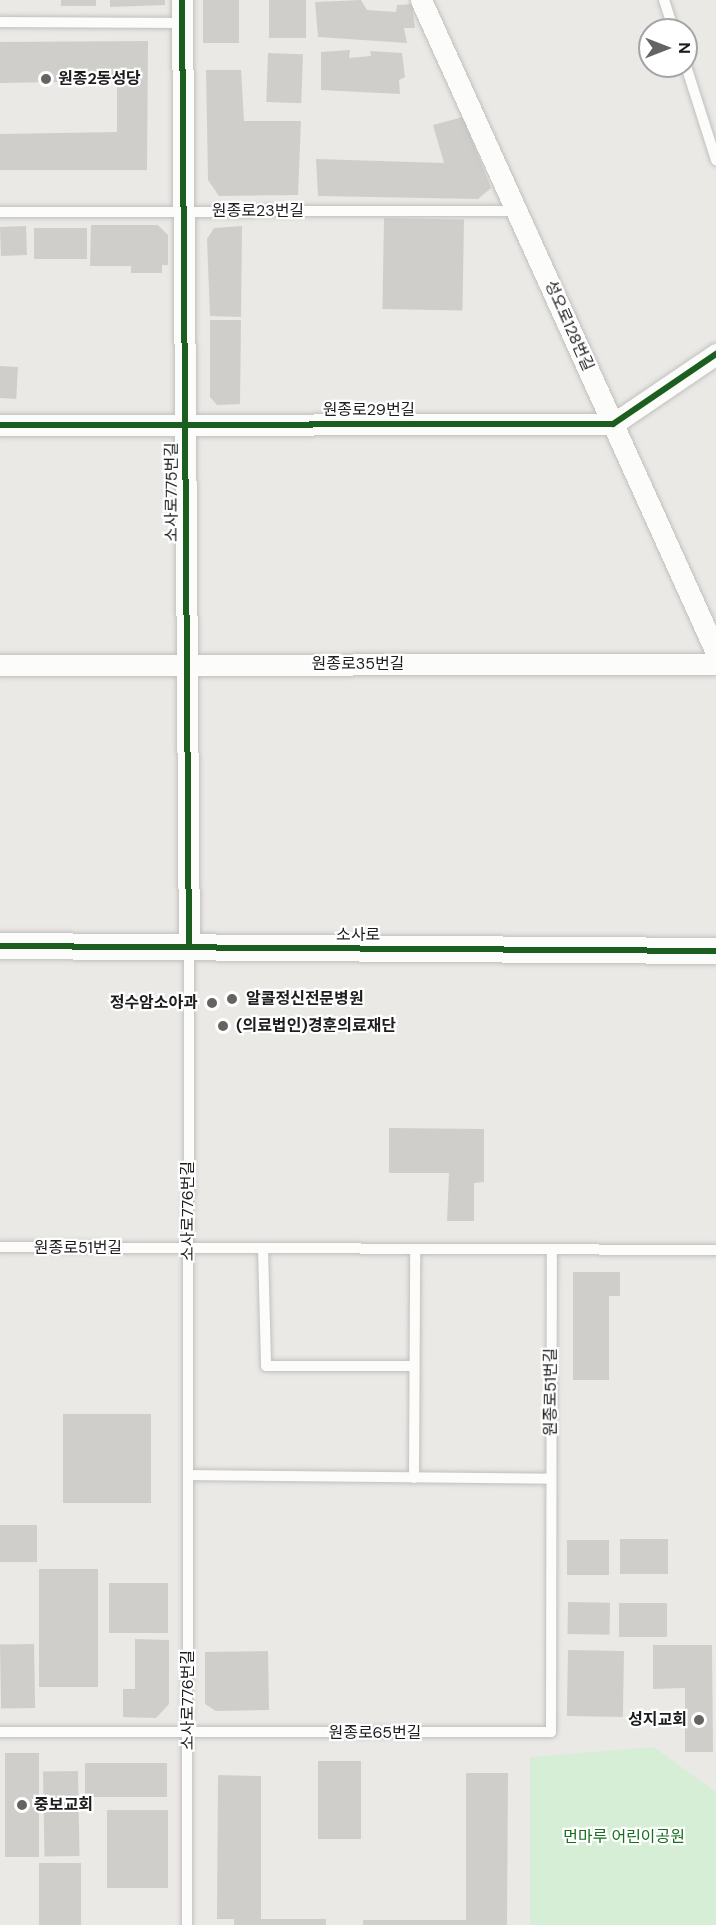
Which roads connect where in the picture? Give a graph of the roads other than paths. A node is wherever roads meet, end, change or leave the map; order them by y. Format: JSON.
{"nodes":[{"id":1,"x":182,"y":0,"type":"edge"},
{"id":2,"x":421,"y":0,"type":"edge"},
{"id":3,"x":664,"y":0,"type":"edge"},
{"id":4,"x":670,"y":18,"type":"edge"},
{"id":5,"x":0,"y":22,"type":"edge"},
{"id":6,"x":181,"y":23,"type":"junction"},
{"id":7,"x":690,"y":78,"type":"edge"},
{"id":8,"x":716,"y":160,"type":"edge"},
{"id":9,"x":517,"y":211,"type":"junction"},
{"id":10,"x":0,"y":212,"type":"edge"},
{"id":11,"x":183,"y":212,"type":"junction"},
{"id":12,"x":716,"y":354,"type":"edge"},
{"id":13,"x":185,"y":423,"type":"junction"},
{"id":14,"x":0,"y":424,"type":"edge"},
{"id":15,"x":613,"y":424,"type":"junction"},
{"id":16,"x":716,"y":652,"type":"edge"},
{"id":17,"x":185,"y":664,"type":"junction"},
{"id":18,"x":716,"y":664,"type":"edge"},
{"id":19,"x":0,"y":665,"type":"edge"},
{"id":20,"x":0,"y":946,"type":"edge"},
{"id":21,"x":189,"y":947,"type":"junction"},
{"id":22,"x":716,"y":951,"type":"edge"},
{"id":23,"x":0,"y":1247,"type":"edge"},
{"id":24,"x":188,"y":1248,"type":"junction"},
{"id":25,"x":263,"y":1248,"type":"junction"},
{"id":26,"x":415,"y":1249,"type":"junction"},
{"id":27,"x":552,"y":1250,"type":"junction"},
{"id":28,"x":716,"y":1250,"type":"edge"},
{"id":29,"x":414,"y":1366,"type":"junction"},
{"id":30,"x":188,"y":1476,"type":"junction"},
{"id":31,"x":414,"y":1478,"type":"junction"},
{"id":32,"x":550,"y":1479,"type":"junction"},
{"id":33,"x":550,"y":1533,"type":"joint"},
{"id":34,"x":0,"y":1732,"type":"edge"},
{"id":35,"x":188,"y":1734,"type":"junction"},
{"id":36,"x":187,"y":1925,"type":"edge"}],
"edges":[{"from":1,"to":6,"type":"street","name":"소사로775번길"},
{"from":2,"to":9,"type":"street","name":"성오로128번길"},
{"from":3,"to":4,"type":"lane"},
{"from":5,"to":6,"type":"lane"},
{"from":6,"to":11,"type":"street","name":"소사로775번길"},
{"from":7,"to":8,"type":"lane"},
{"from":9,"to":11,"type":"lane","name":"원종로23번길"},
{"from":9,"to":15,"type":"street","name":"성오로128번길"},
{"from":10,"to":11,"type":"lane","name":"원종로23번길"},
{"from":11,"to":13,"type":"street","name":"소사로775번길"},
{"from":12,"to":15,"type":"street"},
{"from":13,"to":14,"type":"street","name":"원종로29번길"},
{"from":13,"to":15,"type":"street","name":"원종로29번길"},
{"from":13,"to":17,"type":"street","name":"소사로775번길"},
{"from":15,"to":16,"type":"street","name":"성오로128번길"},
{"from":17,"to":18,"type":"street","name":"원종로35번길"},
{"from":17,"to":19,"type":"street","name":"원종로35번길"},
{"from":17,"to":21,"type":"street","name":"소사로775번길"},
{"from":20,"to":21,"type":"street","name":"소사로"},
{"from":21,"to":22,"type":"street","name":"소사로"},
{"from":21,"to":24,"type":"lane","name":"소사로776번길"},
{"from":23,"to":24,"type":"lane","name":"원종로51번길"},
{"from":24,"to":25,"type":"lane","name":"원종로51번길"},
{"from":24,"to":30,"type":"lane","name":"소사로776번길"},
{"from":25,"to":26,"type":"lane","name":"원종로51번길"},
{"from":25,"to":29,"type":"lane"},
{"from":26,"to":27,"type":"lane","name":"원종로51번길"},
{"from":26,"to":29,"type":"lane"},
{"from":27,"to":28,"type":"lane","name":"원종로51번길"},
{"from":27,"to":32,"type":"lane","name":"원종로51번길"},
{"from":29,"to":31,"type":"lane"},
{"from":30,"to":31,"type":"lane"},
{"from":30,"to":35,"type":"lane","name":"소사로776번길"},
{"from":31,"to":32,"type":"lane"},
{"from":32,"to":33,"type":"lane","name":"원종로51번길"},
{"from":33,"to":35,"type":"lane","name":"원종로65번길"},
{"from":34,"to":35,"type":"lane","name":"원종로65번길"},
{"from":35,"to":36,"type":"lane","name":"소사로776번길"}]}
